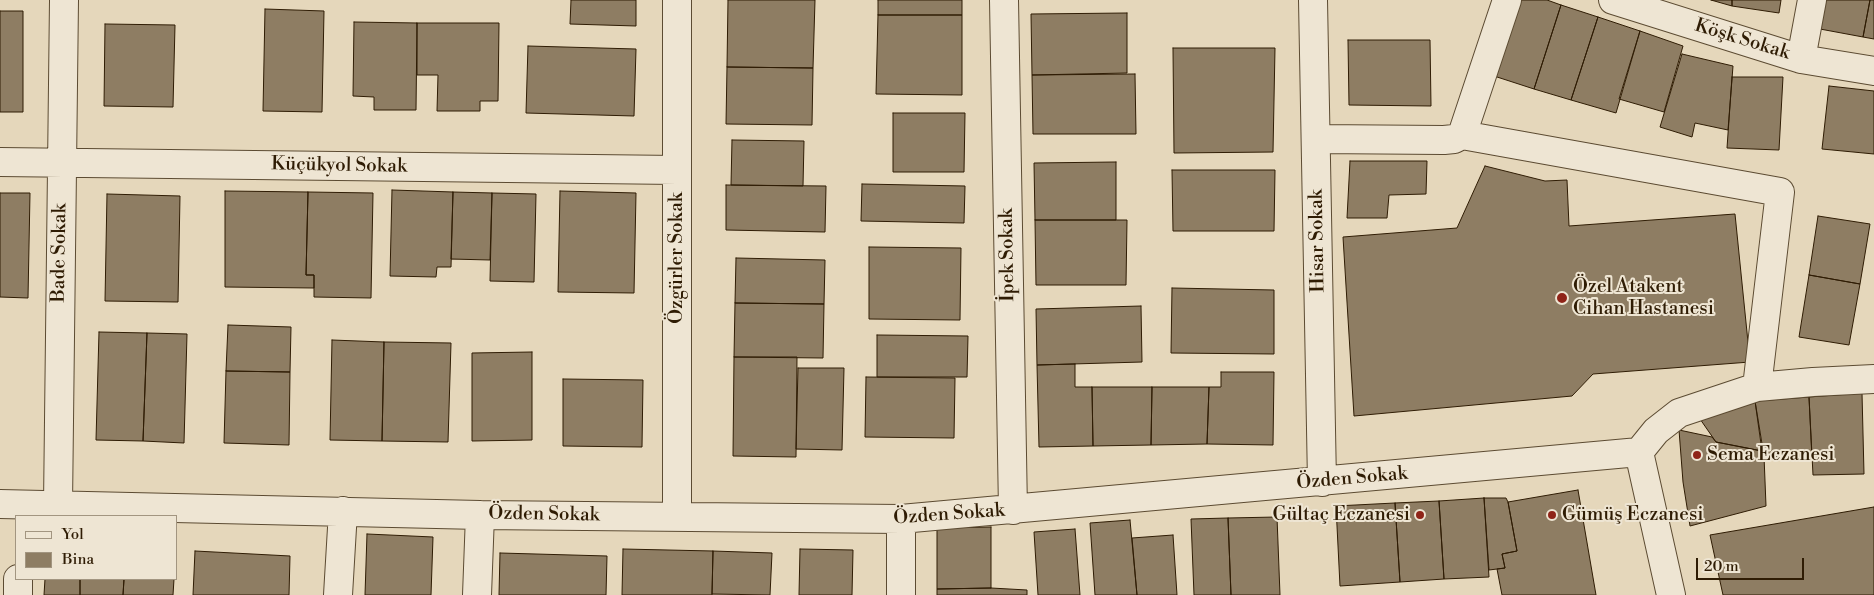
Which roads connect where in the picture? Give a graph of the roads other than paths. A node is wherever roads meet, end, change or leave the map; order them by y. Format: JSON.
{"nodes":[{"id":1,"x":64,"y":0,"type":"edge"},
{"id":2,"x":677,"y":0,"type":"edge"},
{"id":3,"x":1004,"y":0,"type":"edge"},
{"id":4,"x":1313,"y":0,"type":"edge"},
{"id":5,"x":1507,"y":0,"type":"edge"},
{"id":6,"x":1613,"y":0,"type":"edge"},
{"id":7,"x":1812,"y":0,"type":"edge"},
{"id":8,"x":1801,"y":58,"type":"junction"},
{"id":9,"x":1874,"y":72,"type":"edge"},
{"id":10,"x":1462,"y":135,"type":"junction"},
{"id":11,"x":1316,"y":139,"type":"junction"},
{"id":12,"x":0,"y":162,"type":"edge"},
{"id":13,"x":61,"y":162,"type":"junction"},
{"id":14,"x":677,"y":170,"type":"junction"},
{"id":15,"x":1874,"y":379,"type":"edge"},
{"id":16,"x":1757,"y":388,"type":"junction"},
{"id":17,"x":1639,"y":452,"type":"junction"},
{"id":18,"x":1322,"y":482,"type":"junction"},
{"id":19,"x":58,"y":505,"type":"junction"},
{"id":20,"x":13,"y":508,"type":"edge"},
{"id":21,"x":1012,"y":510,"type":"junction"},
{"id":22,"x":343,"y":511,"type":"junction"},
{"id":23,"x":480,"y":515,"type":"junction"},
{"id":24,"x":677,"y":517,"type":"junction"},
{"id":25,"x":901,"y":519,"type":"junction"},
{"id":26,"x":18,"y":580,"type":"edge"},
{"id":27,"x":18,"y":595,"type":"edge"},
{"id":28,"x":338,"y":595,"type":"edge"},
{"id":29,"x":477,"y":595,"type":"edge"},
{"id":30,"x":901,"y":595,"type":"edge"},
{"id":31,"x":1671,"y":595,"type":"edge"}],
"edges":[{"from":1,"to":13,"type":"street","name":"Bade Sokak"},
{"from":2,"to":14,"type":"street","name":"Özgürler Sokak"},
{"from":3,"to":21,"type":"street","name":"İpek Sokak"},
{"from":4,"to":11,"type":"street","name":"Hisar Sokak"},
{"from":5,"to":10,"type":"street"},
{"from":6,"to":8,"type":"street","name":"Köşk Sokak"},
{"from":7,"to":8,"type":"street"},
{"from":8,"to":9,"type":"street","name":"Köşk Sokak"},
{"from":10,"to":11,"type":"street"},
{"from":10,"to":16,"type":"street"},
{"from":11,"to":18,"type":"street","name":"Hisar Sokak"},
{"from":12,"to":13,"type":"street","name":"Küçükyol Sokak"},
{"from":13,"to":14,"type":"street","name":"Küçükyol Sokak"},
{"from":13,"to":19,"type":"street","name":"Bade Sokak"},
{"from":14,"to":24,"type":"street","name":"Özgürler Sokak"},
{"from":15,"to":16,"type":"street"},
{"from":16,"to":17,"type":"street"},
{"from":17,"to":18,"type":"street","name":"Özden Sokak"},
{"from":17,"to":31,"type":"street"},
{"from":18,"to":21,"type":"street","name":"Özden Sokak"},
{"from":19,"to":20,"type":"street","name":"Özden Sokak"},
{"from":19,"to":22,"type":"street","name":"Özden Sokak"},
{"from":21,"to":25,"type":"street","name":"Özden Sokak"},
{"from":22,"to":23,"type":"street","name":"Özden Sokak"},
{"from":22,"to":28,"type":"street"},
{"from":23,"to":24,"type":"street","name":"Özden Sokak"},
{"from":23,"to":29,"type":"street"},
{"from":24,"to":25,"type":"street","name":"Özden Sokak"},
{"from":25,"to":30,"type":"street"},
{"from":26,"to":27,"type":"street"}]}
